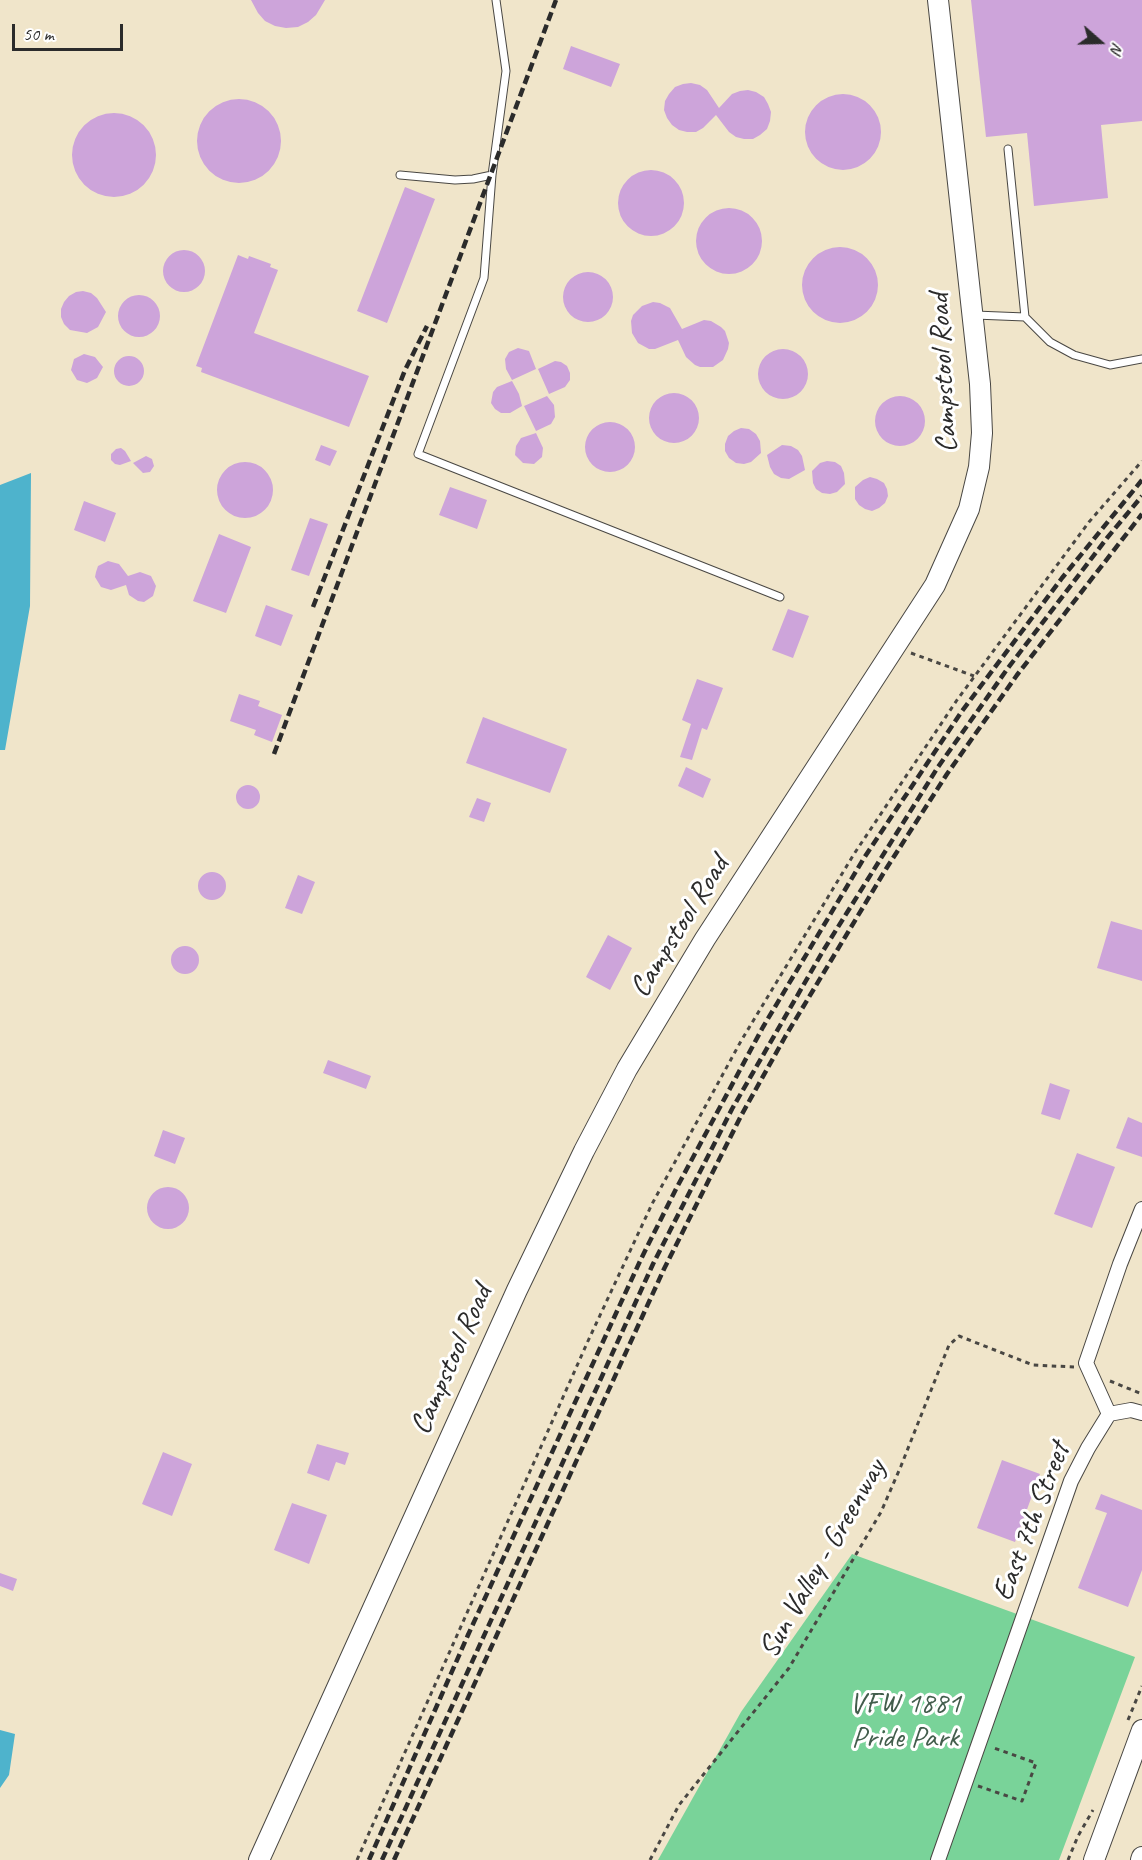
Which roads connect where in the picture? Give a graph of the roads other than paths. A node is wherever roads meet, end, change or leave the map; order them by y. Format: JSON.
{"nodes":[{"id":1,"x":496,"y":0,"type":"edge"},
{"id":2,"x":938,"y":0,"type":"edge"},
{"id":3,"x":1008,"y":149,"type":"dead end"},
{"id":4,"x":400,"y":175,"type":"dead end"},
{"id":5,"x":492,"y":175,"type":"junction"},
{"id":6,"x":972,"y":315,"type":"junction"},
{"id":7,"x":1025,"y":317,"type":"junction"},
{"id":8,"x":1142,"y":359,"type":"edge"},
{"id":9,"x":780,"y":597,"type":"dead end"},
{"id":10,"x":1142,"y":1209,"type":"edge"},
{"id":11,"x":1142,"y":1413,"type":"edge"},
{"id":12,"x":1109,"y":1414,"type":"junction"},
{"id":13,"x":1142,"y":1730,"type":"edge"},
{"id":14,"x":259,"y":1860,"type":"edge"},
{"id":15,"x":938,"y":1860,"type":"edge"},
{"id":16,"x":1094,"y":1860,"type":"edge"}],
"edges":[{"from":1,"to":5,"type":"lane"},
{"from":2,"to":6,"type":"main road","name":"Campstool Road"},
{"from":3,"to":7,"type":"lane"},
{"from":4,"to":5,"type":"lane"},
{"from":5,"to":9,"type":"lane"},
{"from":6,"to":7,"type":"lane"},
{"from":6,"to":14,"type":"main road","name":"Campstool Road"},
{"from":7,"to":8,"type":"lane"},
{"from":10,"to":12,"type":"street"},
{"from":11,"to":12,"type":"street"},
{"from":12,"to":15,"type":"street","name":"East 7th Street"},
{"from":13,"to":16,"type":"main road"}]}
